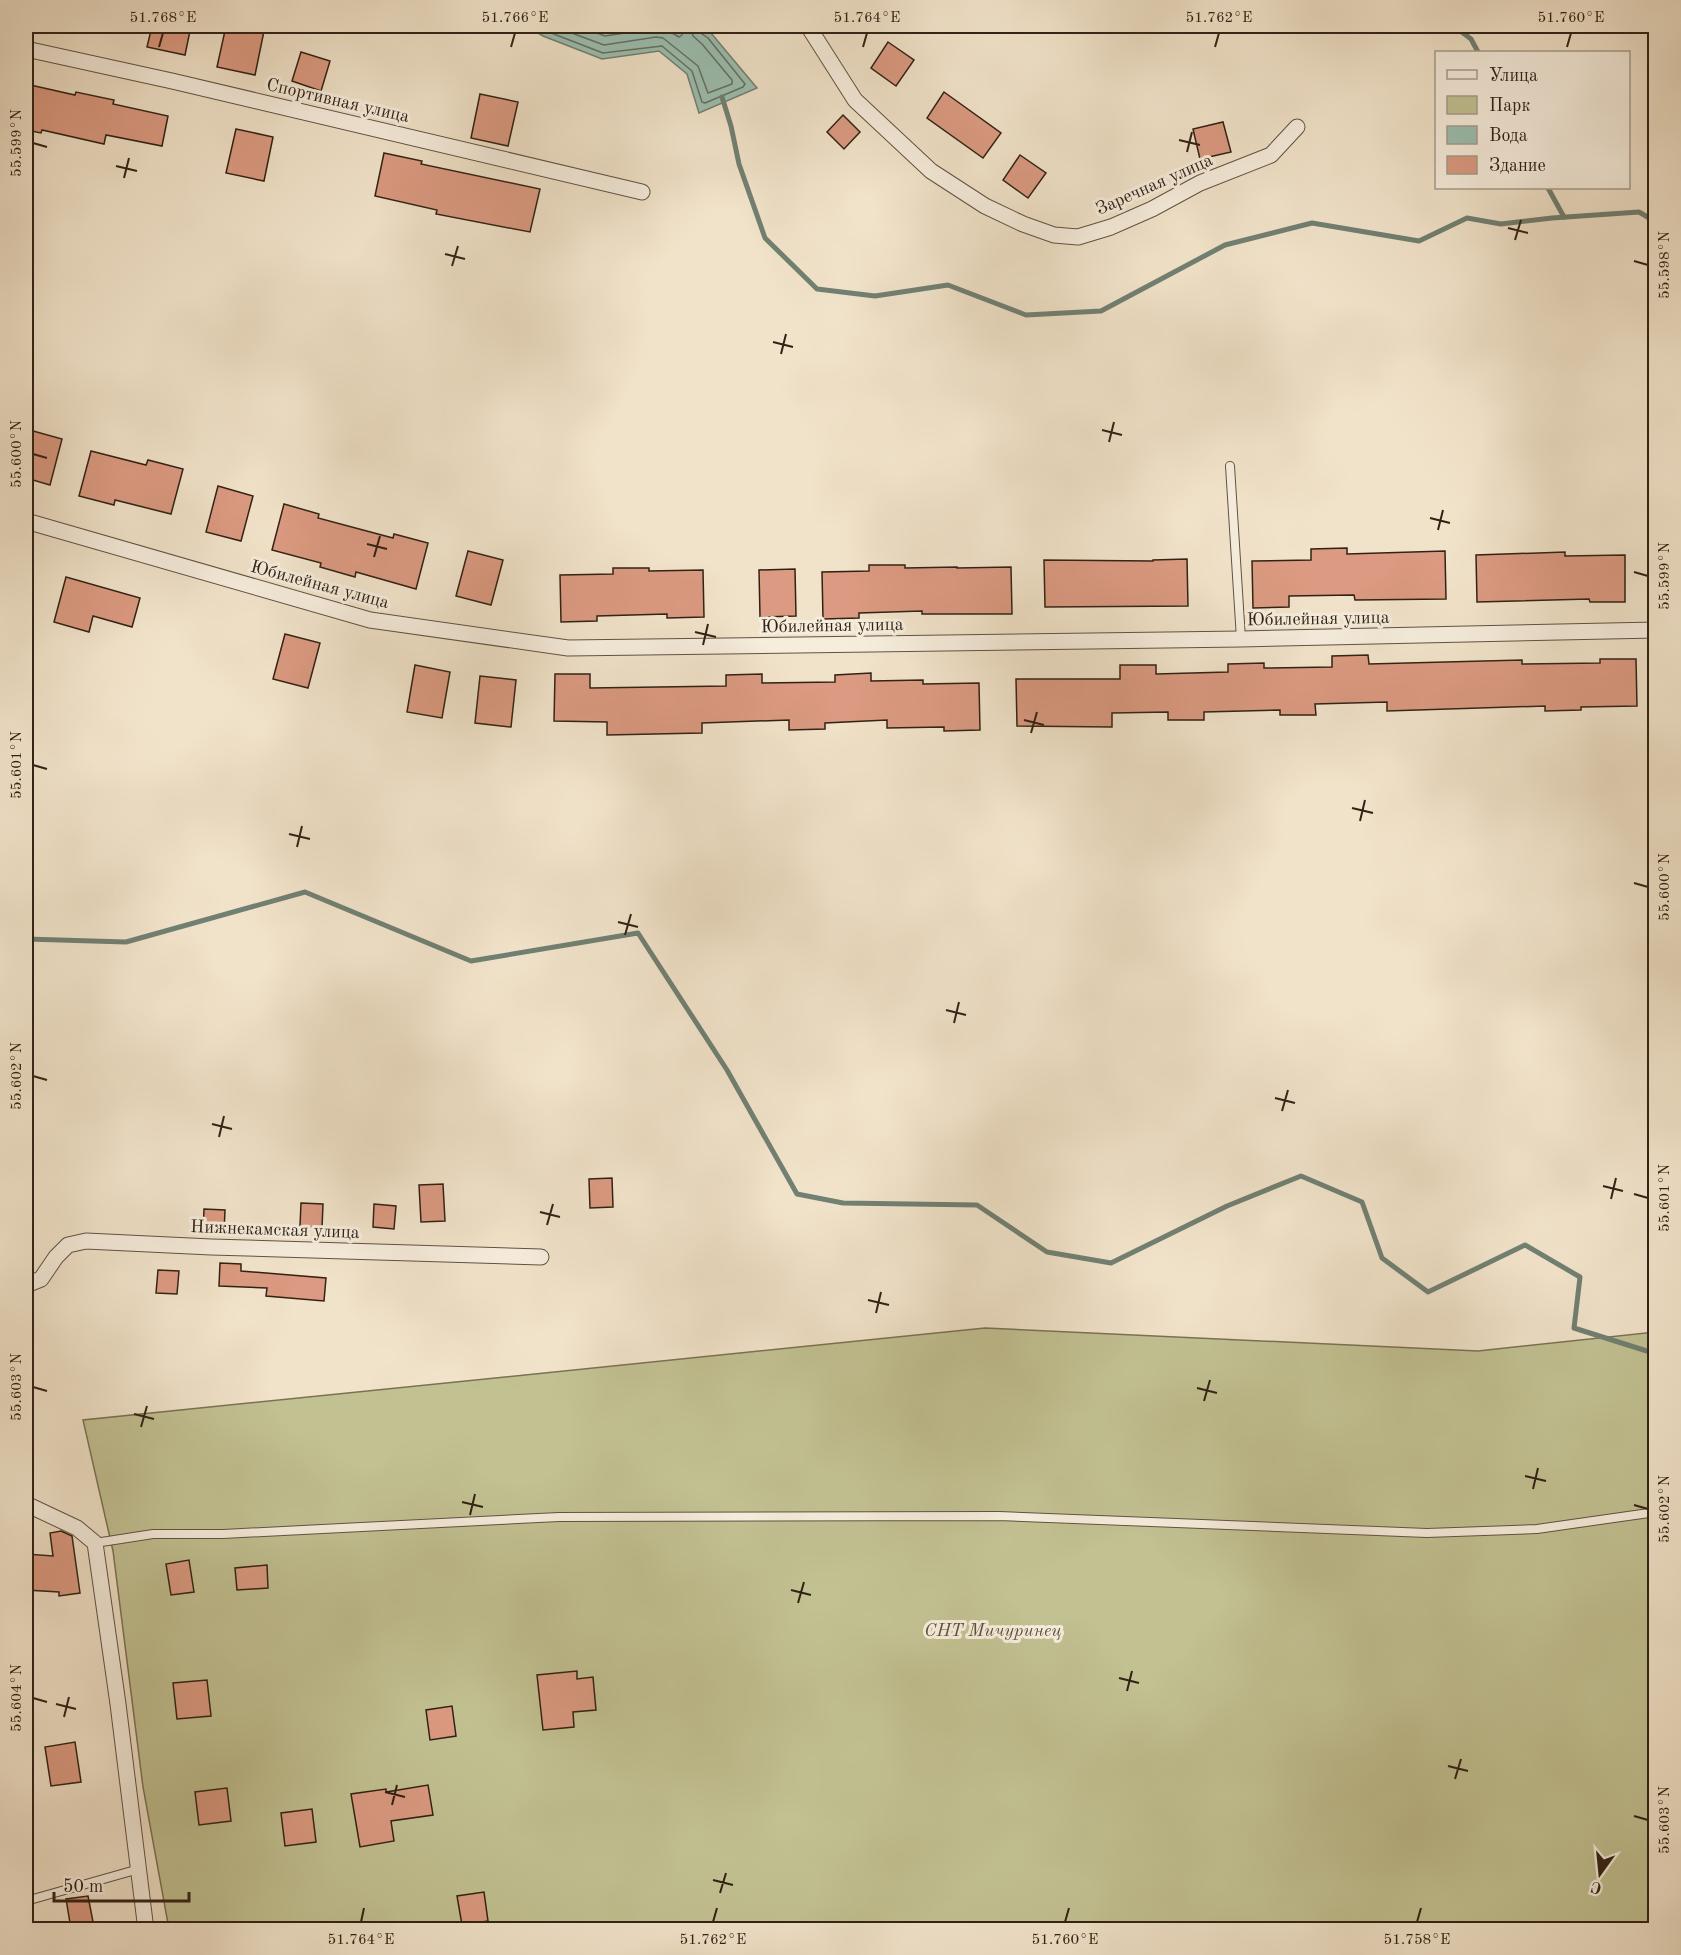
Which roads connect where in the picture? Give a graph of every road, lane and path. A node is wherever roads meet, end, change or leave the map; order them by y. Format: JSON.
{"nodes":[{"id":1,"x":808,"y":26,"type":"edge"},
{"id":2,"x":26,"y":49,"type":"edge"},
{"id":3,"x":1297,"y":127,"type":"dead end"},
{"id":4,"x":642,"y":192,"type":"dead end"},
{"id":5,"x":1230,"y":466,"type":"dead end"},
{"id":6,"x":26,"y":522,"type":"edge"},
{"id":7,"x":1656,"y":630,"type":"edge"},
{"id":8,"x":1241,"y":639,"type":"junction"},
{"id":9,"x":541,"y":1257,"type":"dead end"},
{"id":10,"x":26,"y":1285,"type":"edge"},
{"id":11,"x":26,"y":1504,"type":"edge"},
{"id":12,"x":1656,"y":1512,"type":"edge"},
{"id":13,"x":95,"y":1543,"type":"junction"},
{"id":14,"x":139,"y":1869,"type":"junction"},
{"id":15,"x":26,"y":1901,"type":"edge"},
{"id":16,"x":146,"y":1929,"type":"edge"}],
"edges":[{"from":1,"to":3,"type":"street","name":"Заречная улица"},
{"from":2,"to":4,"type":"street","name":"Спортивная улица"},
{"from":5,"to":8,"type":"lane"},
{"from":6,"to":8,"type":"street","name":"Юбилейная улица"},
{"from":7,"to":8,"type":"street","name":"Юбилейная улица"},
{"from":9,"to":10,"type":"street","name":"Нижнекамская улица"},
{"from":11,"to":13,"type":"street"},
{"from":12,"to":13,"type":"lane"},
{"from":13,"to":14,"type":"street"},
{"from":14,"to":15,"type":"lane"},
{"from":14,"to":16,"type":"street"}]}
